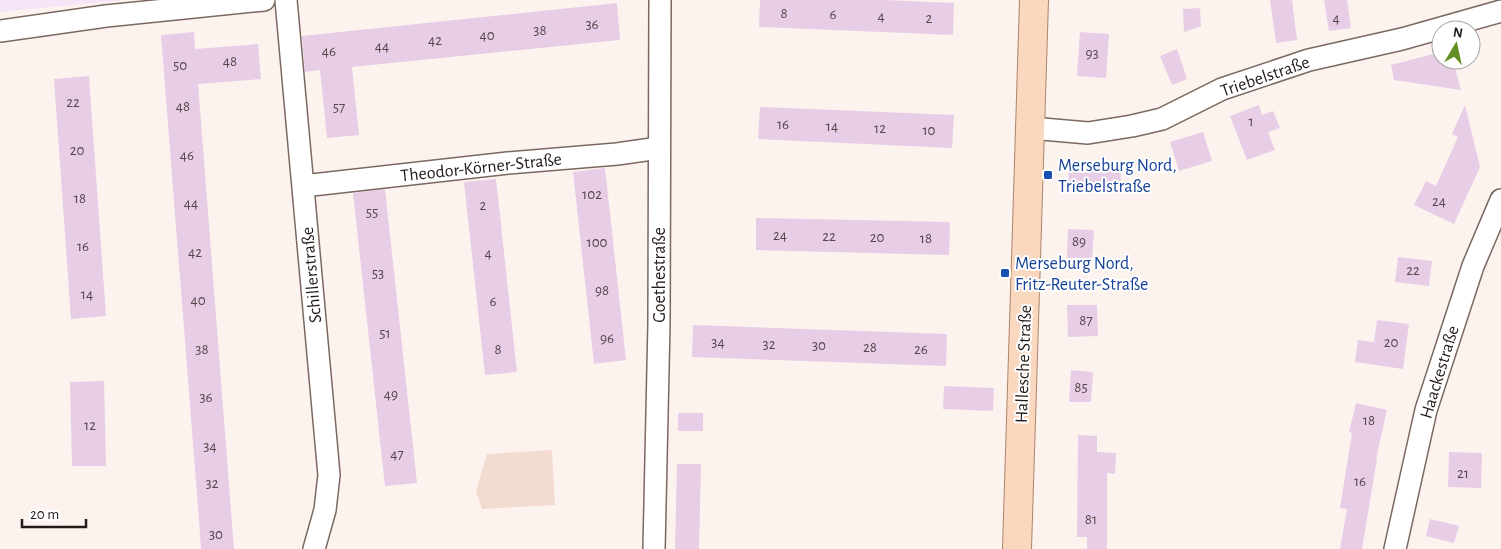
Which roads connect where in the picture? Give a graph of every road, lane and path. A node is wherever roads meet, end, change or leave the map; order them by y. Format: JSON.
{"nodes":[{"id":1,"x":264,"y":0,"type":"edge"},
{"id":2,"x":286,"y":0,"type":"edge"},
{"id":3,"x":660,"y":0,"type":"edge"},
{"id":4,"x":1034,"y":0,"type":"edge"},
{"id":5,"x":1501,"y":11,"type":"edge"},
{"id":6,"x":0,"y":31,"type":"edge"},
{"id":7,"x":1031,"y":128,"type":"junction"},
{"id":8,"x":659,"y":148,"type":"junction"},
{"id":9,"x":303,"y":186,"type":"junction"},
{"id":10,"x":1501,"y":200,"type":"edge"},
{"id":11,"x":314,"y":549,"type":"edge"},
{"id":12,"x":654,"y":549,"type":"edge"},
{"id":13,"x":1017,"y":549,"type":"edge"},
{"id":14,"x":1395,"y":549,"type":"edge"}],
"edges":[{"from":1,"to":6,"type":"street"},
{"from":2,"to":9,"type":"street","name":"Schillerstraße"},
{"from":3,"to":8,"type":"street","name":"Goethestraße"},
{"from":4,"to":7,"type":"main road","name":"Hallesche Straße"},
{"from":5,"to":7,"type":"street","name":"Triebelstraße"},
{"from":7,"to":13,"type":"main road","name":"Hallesche Straße"},
{"from":8,"to":9,"type":"street","name":"Theodor-Körner-Straße"},
{"from":8,"to":12,"type":"street","name":"Goethestraße"},
{"from":9,"to":11,"type":"street","name":"Schillerstraße"},
{"from":10,"to":14,"type":"street","name":"Haackestraße"}]}
